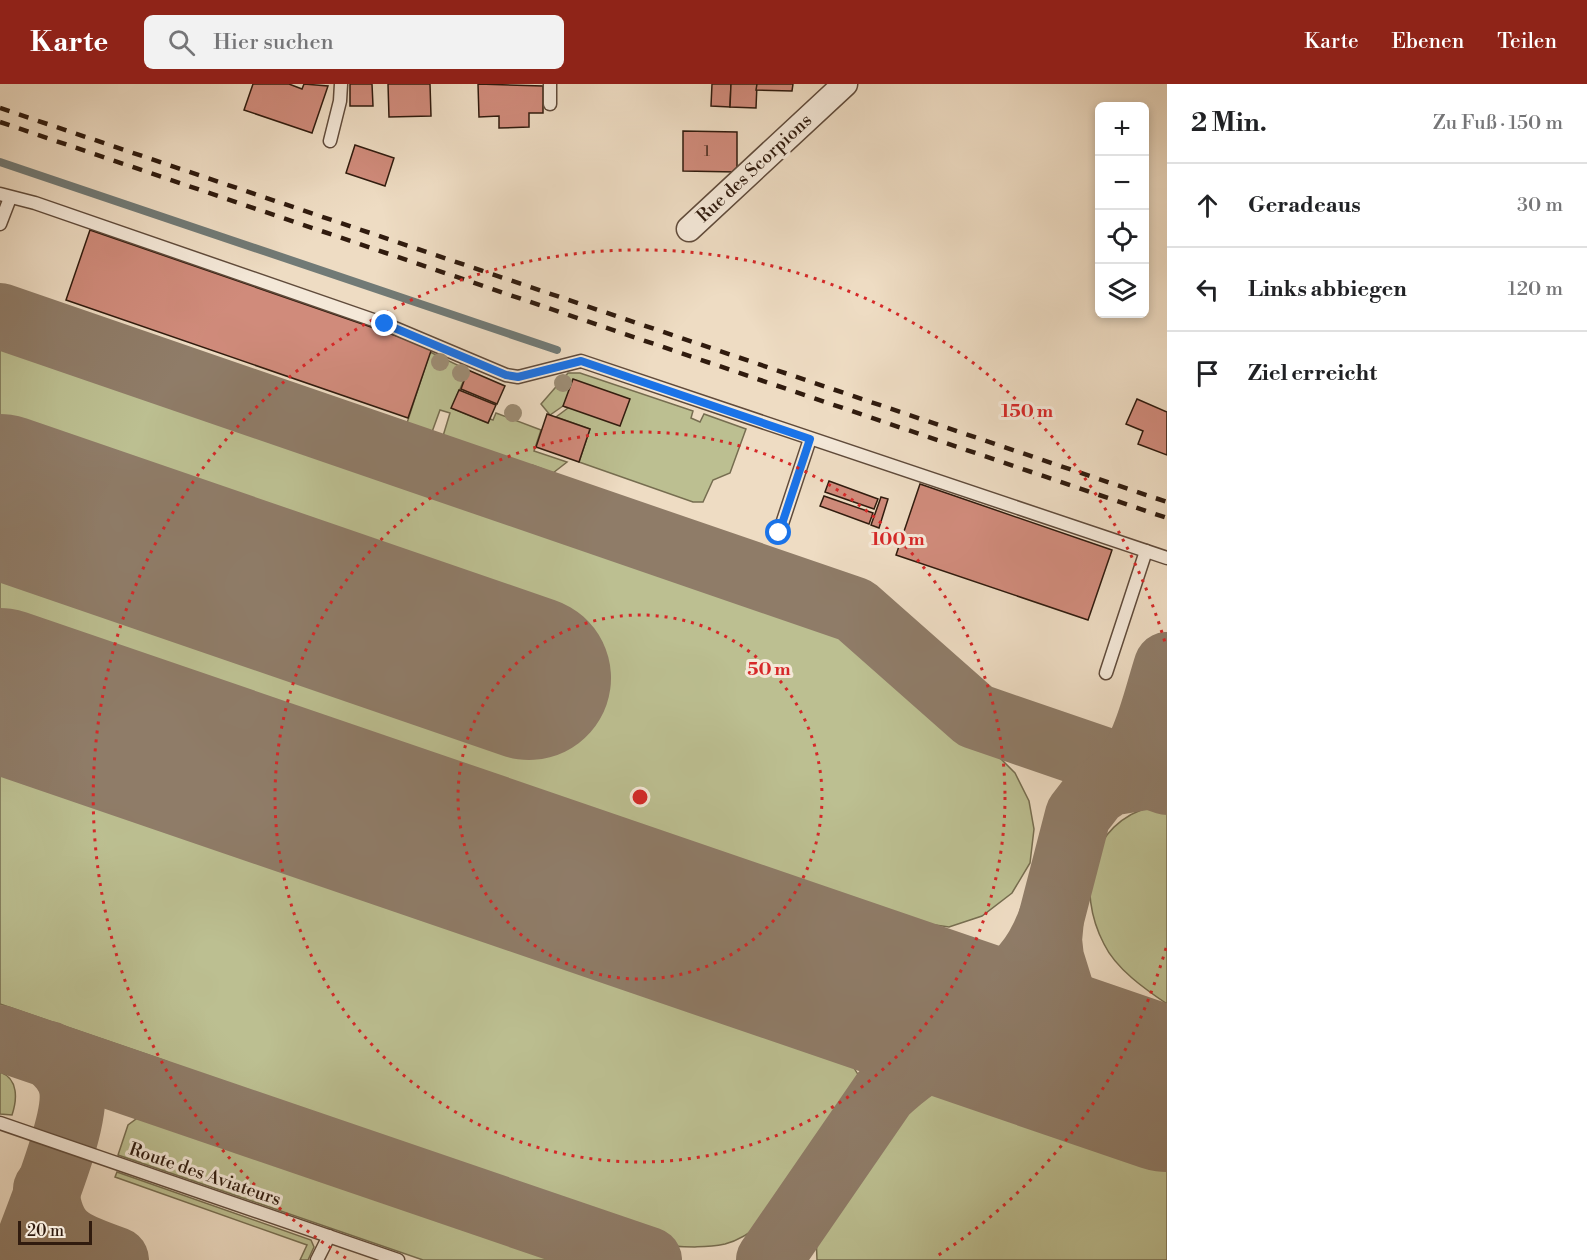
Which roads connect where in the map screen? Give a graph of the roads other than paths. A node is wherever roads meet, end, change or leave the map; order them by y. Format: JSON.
{"nodes":[{"id":1,"x":341,"y":84,"type":"edge"},
{"id":2,"x":550,"y":84,"type":"edge"},
{"id":3,"x":845,"y":84,"type":"edge"},
{"id":4,"x":550,"y":104,"type":"dead end"},
{"id":5,"x":330,"y":141,"type":"dead end"},
{"id":6,"x":5,"y":196,"type":"edge"},
{"id":7,"x":0,"y":224,"type":"edge"},
{"id":8,"x":689,"y":229,"type":"dead end"},
{"id":9,"x":810,"y":439,"type":"junction"},
{"id":10,"x":779,"y":533,"type":"dead end"},
{"id":11,"x":1146,"y":551,"type":"junction"},
{"id":12,"x":1167,"y":558,"type":"edge"},
{"id":13,"x":1106,"y":673,"type":"dead end"},
{"id":14,"x":0,"y":1123,"type":"edge"},
{"id":15,"x":329,"y":1236,"type":"junction"},
{"id":16,"x":317,"y":1260,"type":"edge"},
{"id":17,"x":398,"y":1260,"type":"edge"}],
"edges":[{"from":1,"to":5,"type":"lane"},
{"from":2,"to":4,"type":"lane"},
{"from":3,"to":8,"type":"street","name":"Rue des Scorpions"},
{"from":6,"to":7,"type":"lane"},
{"from":6,"to":9,"type":"lane"},
{"from":9,"to":10,"type":"lane"},
{"from":9,"to":11,"type":"lane"},
{"from":11,"to":12,"type":"lane"},
{"from":11,"to":13,"type":"lane"},
{"from":14,"to":15,"type":"lane","name":"Route des Aviateurs"},
{"from":15,"to":16,"type":"lane"},
{"from":15,"to":17,"type":"lane","name":"Route des Aviateurs"}]}
